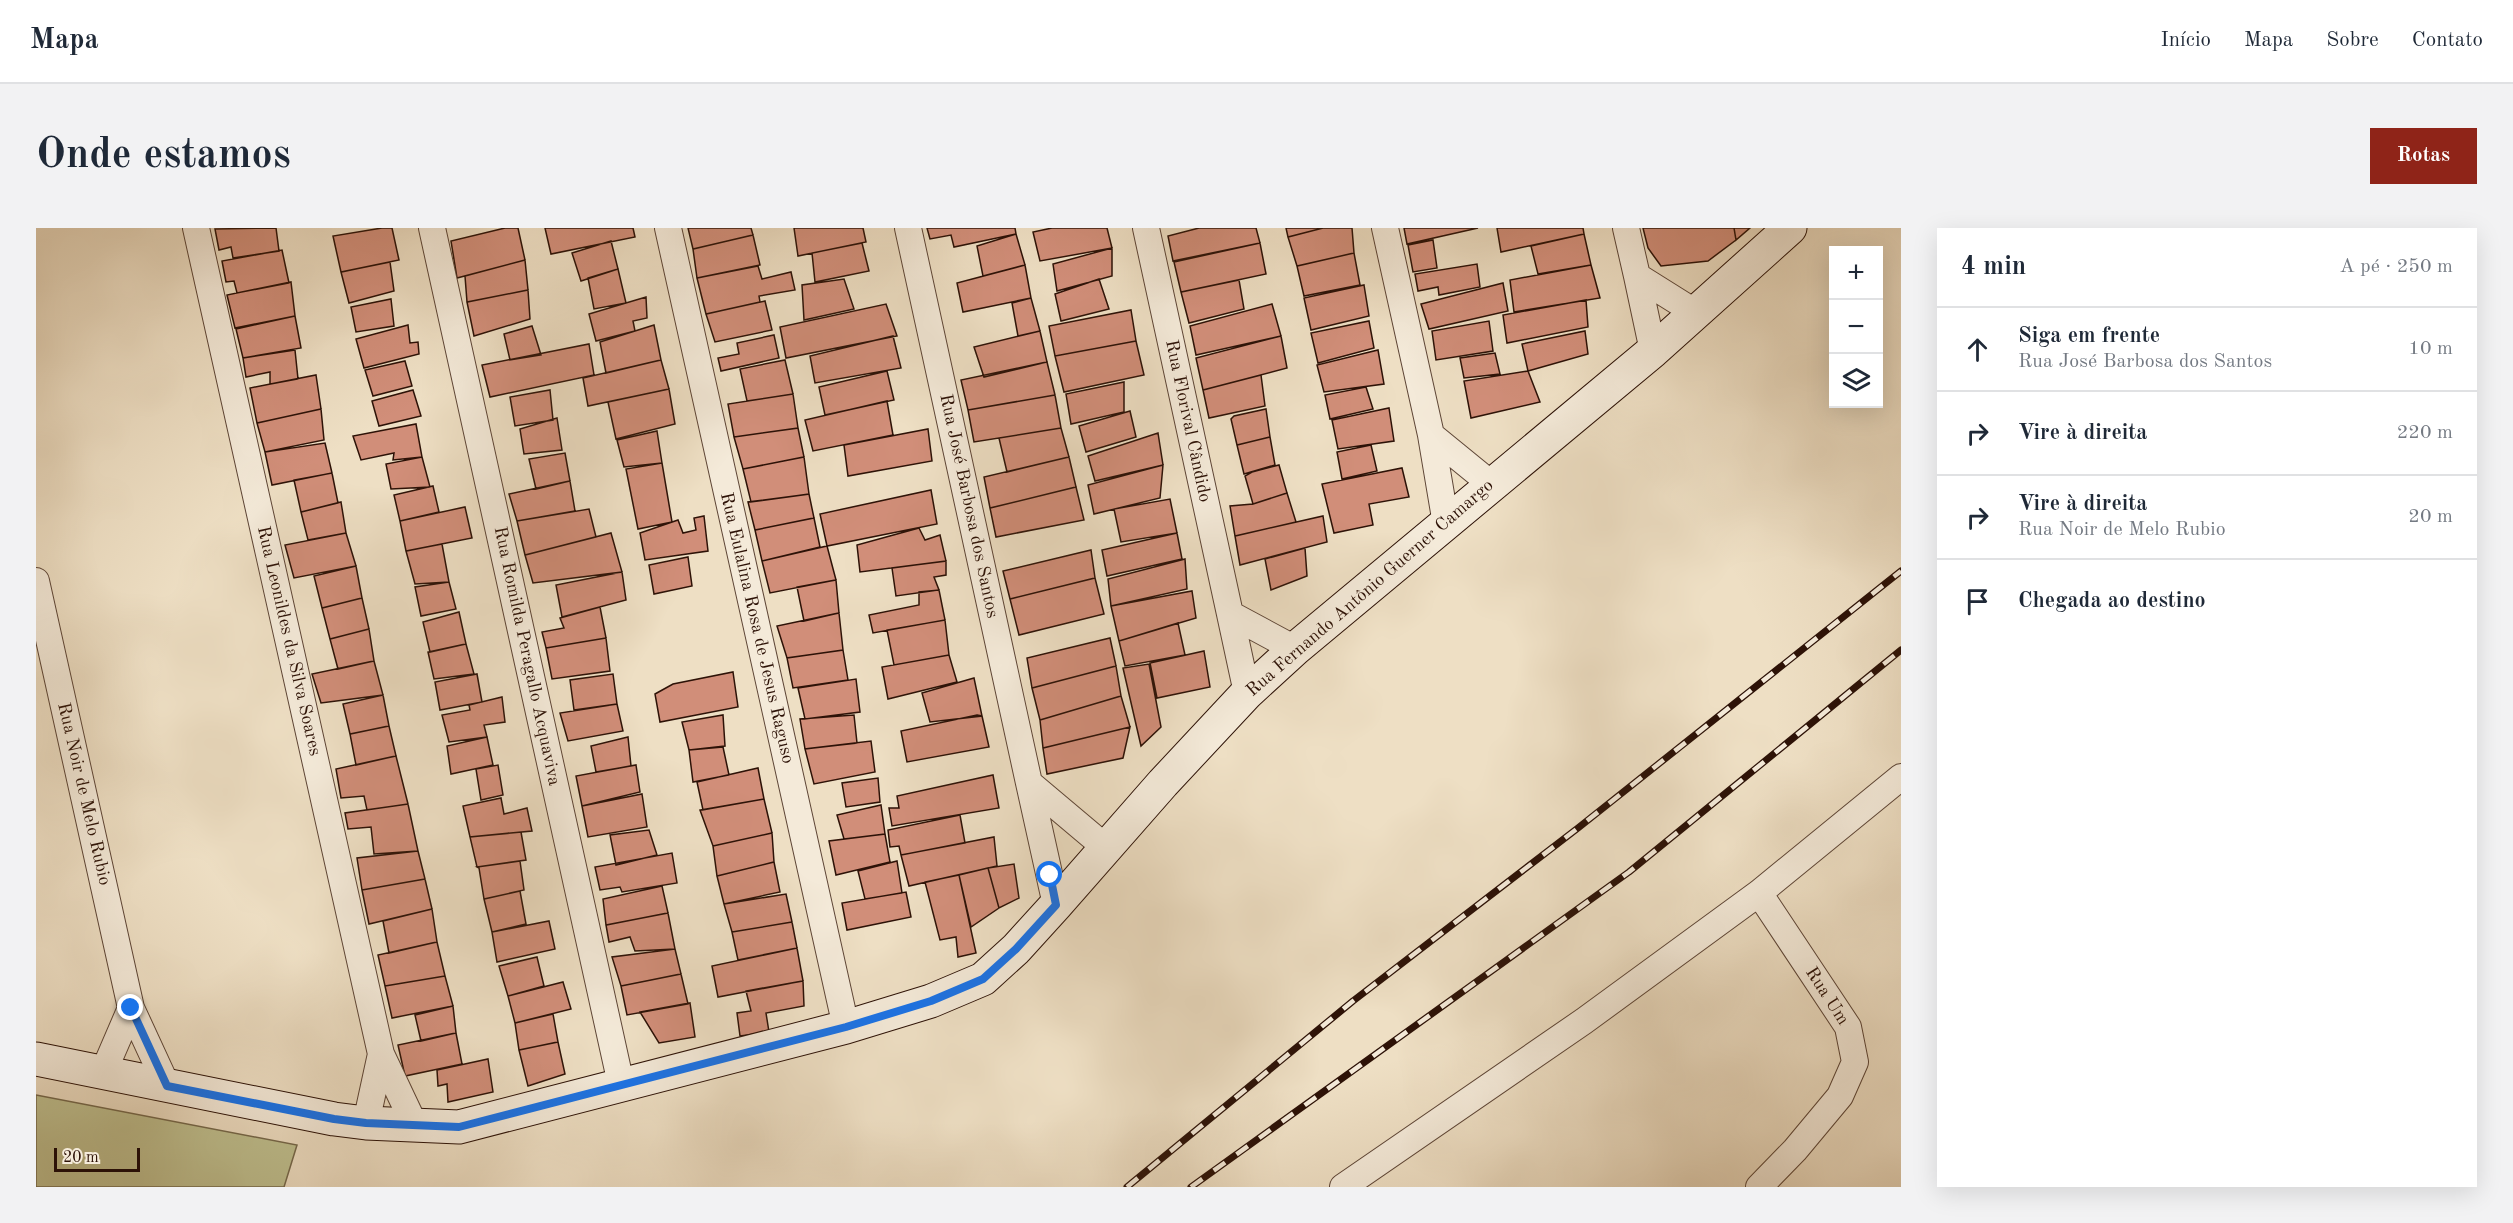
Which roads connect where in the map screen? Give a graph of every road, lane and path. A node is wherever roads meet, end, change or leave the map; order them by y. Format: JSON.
{"nodes":[{"id":1,"x":196,"y":228,"type":"edge"},
{"id":2,"x":432,"y":228,"type":"edge"},
{"id":3,"x":668,"y":228,"type":"edge"},
{"id":4,"x":908,"y":228,"type":"edge"},
{"id":5,"x":1146,"y":228,"type":"edge"},
{"id":6,"x":1385,"y":228,"type":"edge"},
{"id":7,"x":1626,"y":228,"type":"edge"},
{"id":8,"x":1790,"y":228,"type":"edge"},
{"id":9,"x":1637,"y":276,"type":"junction"},
{"id":10,"x":1696,"y":313,"type":"junction"},
{"id":11,"x":1653,"y":351,"type":"junction"},
{"id":12,"x":1431,"y":435,"type":"junction"},
{"id":13,"x":1491,"y":484,"type":"junction"},
{"id":14,"x":1446,"y":524,"type":"junction"},
{"id":15,"x":36,"y":580,"type":"edge"},
{"id":16,"x":1230,"y":614,"type":"junction"},
{"id":17,"x":1295,"y":648,"type":"junction"},
{"id":18,"x":1247,"y":693,"type":"junction"},
{"id":19,"x":1901,"y":777,"type":"edge"},
{"id":20,"x":1029,"y":783,"type":"junction"},
{"id":21,"x":1105,"y":848,"type":"junction"},
{"id":22,"x":1759,"y":893,"type":"junction"},
{"id":23,"x":1056,"y":905,"type":"junction"},
{"id":24,"x":131,"y":1008,"type":"junction"},
{"id":25,"x":846,"y":1027,"type":"junction"},
{"id":26,"x":381,"y":1054,"type":"junction"},
{"id":27,"x":36,"y":1059,"type":"edge"},
{"id":28,"x":103,"y":1073,"type":"junction"},
{"id":29,"x":621,"y":1084,"type":"junction"},
{"id":30,"x":167,"y":1086,"type":"junction"},
{"id":31,"x":366,"y":1123,"type":"junction"},
{"id":32,"x":415,"y":1126,"type":"junction"},
{"id":33,"x":1343,"y":1187,"type":"edge"},
{"id":34,"x":1759,"y":1187,"type":"edge"}],
"edges":[{"from":1,"to":26,"type":"street","name":"Rua Leonildes da Silva Soares"},
{"from":2,"to":29,"type":"street","name":"Rua Romilda Peragallo Acquaviva"},
{"from":3,"to":25,"type":"street","name":"Rua Eulalina Rosa de Jesus Raguso"},
{"from":4,"to":20,"type":"street","name":"Rua José Barbosa dos Santos"},
{"from":5,"to":16,"type":"street","name":"Rua Florival Cândido"},
{"from":6,"to":12,"type":"street"},
{"from":7,"to":9,"type":"street"},
{"from":8,"to":10,"type":"street","name":"Rua Fernando Antônio Guerner Camargo"},
{"from":9,"to":10,"type":"street"},
{"from":9,"to":11,"type":"street"},
{"from":10,"to":11,"type":"street","name":"Rua Fernando Antônio Guerner Camargo"},
{"from":11,"to":13,"type":"street","name":"Rua Fernando Antônio Guerner Camargo"},
{"from":12,"to":13,"type":"street"},
{"from":12,"to":14,"type":"street"},
{"from":13,"to":14,"type":"street","name":"Rua Fernando Antônio Guerner Camargo"},
{"from":14,"to":17,"type":"street","name":"Rua Fernando Antônio Guerner Camargo"},
{"from":15,"to":24,"type":"street","name":"Rua Noir de Melo Rubio"},
{"from":16,"to":17,"type":"street"},
{"from":16,"to":18,"type":"street","name":"Rua Florival Cândido"},
{"from":17,"to":18,"type":"street","name":"Rua Fernando Antônio Guerner Camargo"},
{"from":18,"to":21,"type":"street","name":"Rua Fernando Antônio Guerner Camargo"},
{"from":19,"to":22,"type":"street"},
{"from":20,"to":21,"type":"street"},
{"from":20,"to":23,"type":"street","name":"Rua José Barbosa dos Santos"},
{"from":21,"to":23,"type":"street","name":"Rua Fernando Antônio Guerner Camargo"},
{"from":22,"to":33,"type":"street"},
{"from":22,"to":34,"type":"street","name":"Rua Um"},
{"from":23,"to":25,"type":"street","name":"Rua Fernando Antônio Guerner Camargo"},
{"from":24,"to":28,"type":"street"},
{"from":24,"to":30,"type":"street","name":"Rua Noir de Melo Rubio"},
{"from":25,"to":29,"type":"street","name":"Rua Fernando Antônio Guerner Camargo"},
{"from":26,"to":31,"type":"street","name":"Rua Leonildes da Silva Soares"},
{"from":26,"to":32,"type":"street","name":"Rua Leonildes da Silva Soares"},
{"from":27,"to":28,"type":"street","name":"Rua Fernando Antônio Guerner Camargo"},
{"from":28,"to":30,"type":"street","name":"Rua Fernando Antônio Guerner Camargo"},
{"from":29,"to":32,"type":"street","name":"Rua Fernando Antônio Guerner Camargo"},
{"from":30,"to":31,"type":"street","name":"Rua Fernando Antônio Guerner Camargo"},
{"from":31,"to":32,"type":"street","name":"Rua Fernando Antônio Guerner Camargo"}]}
